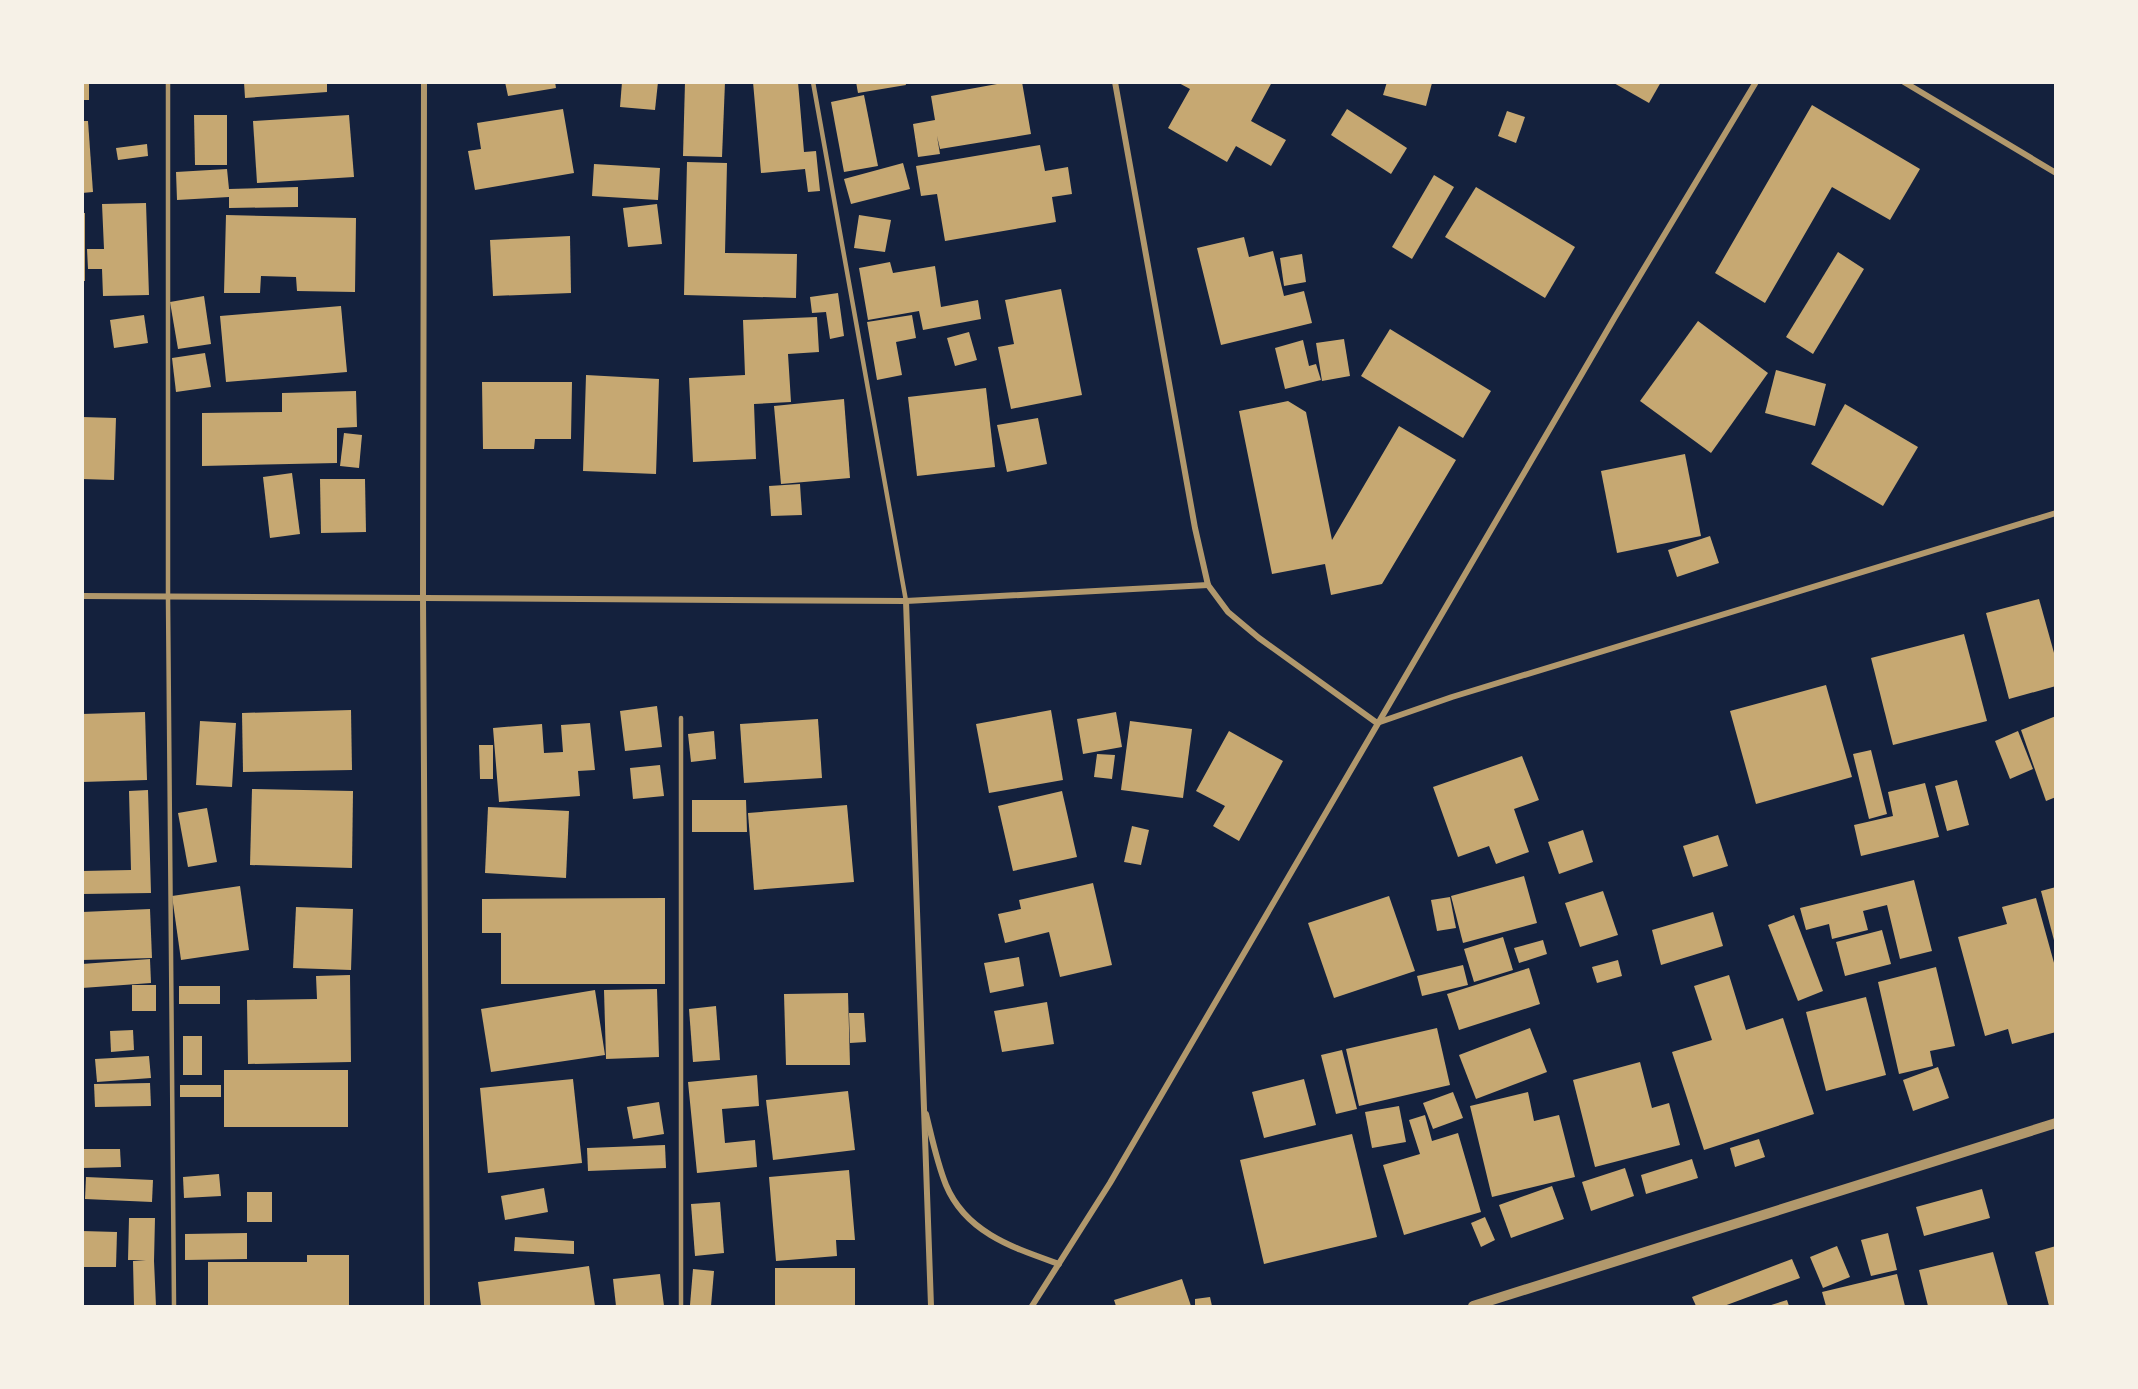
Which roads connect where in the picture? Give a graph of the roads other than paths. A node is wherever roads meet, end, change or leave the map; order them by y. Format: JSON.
{"nodes":[{"id":1,"x":168,"y":82,"type":"edge"},
{"id":2,"x":424,"y":82,"type":"edge"},
{"id":3,"x":813,"y":82,"type":"edge"},
{"id":4,"x":1115,"y":82,"type":"edge"},
{"id":5,"x":1756,"y":82,"type":"edge"},
{"id":6,"x":1904,"y":82,"type":"edge"},
{"id":7,"x":2055,"y":172,"type":"edge"},
{"id":8,"x":2055,"y":513,"type":"edge"},
{"id":9,"x":1208,"y":585,"type":"junction"},
{"id":10,"x":82,"y":596,"type":"edge"},
{"id":11,"x":423,"y":597,"type":"junction"},
{"id":12,"x":168,"y":598,"type":"junction"},
{"id":13,"x":906,"y":601,"type":"junction"},
{"id":14,"x":681,"y":718,"type":"dead end"},
{"id":15,"x":1377,"y":723,"type":"junction"},
{"id":16,"x":923,"y":1102,"type":"junction"},
{"id":17,"x":2055,"y":1123,"type":"edge"},
{"id":18,"x":1059,"y":1264,"type":"junction"},
{"id":19,"x":174,"y":1306,"type":"edge"},
{"id":20,"x":427,"y":1306,"type":"edge"},
{"id":21,"x":681,"y":1306,"type":"edge"},
{"id":22,"x":931,"y":1306,"type":"edge"},
{"id":23,"x":1032,"y":1306,"type":"edge"},
{"id":24,"x":1473,"y":1306,"type":"edge"}],
"edges":[{"from":1,"to":12,"type":"lane"},
{"from":2,"to":11,"type":"street"},
{"from":3,"to":13,"type":"lane"},
{"from":4,"to":9,"type":"street"},
{"from":5,"to":15,"type":"street"},
{"from":6,"to":7,"type":"street"},
{"from":8,"to":15,"type":"street"},
{"from":9,"to":13,"type":"street"},
{"from":9,"to":15,"type":"street"},
{"from":10,"to":12,"type":"street"},
{"from":11,"to":12,"type":"street"},
{"from":11,"to":13,"type":"street"},
{"from":11,"to":20,"type":"street"},
{"from":12,"to":19,"type":"lane"},
{"from":13,"to":16,"type":"street"},
{"from":14,"to":21,"type":"lane"},
{"from":15,"to":18,"type":"street"},
{"from":16,"to":18,"type":"street"},
{"from":16,"to":22,"type":"street"},
{"from":17,"to":24,"type":"street"},
{"from":18,"to":23,"type":"street"}]}
